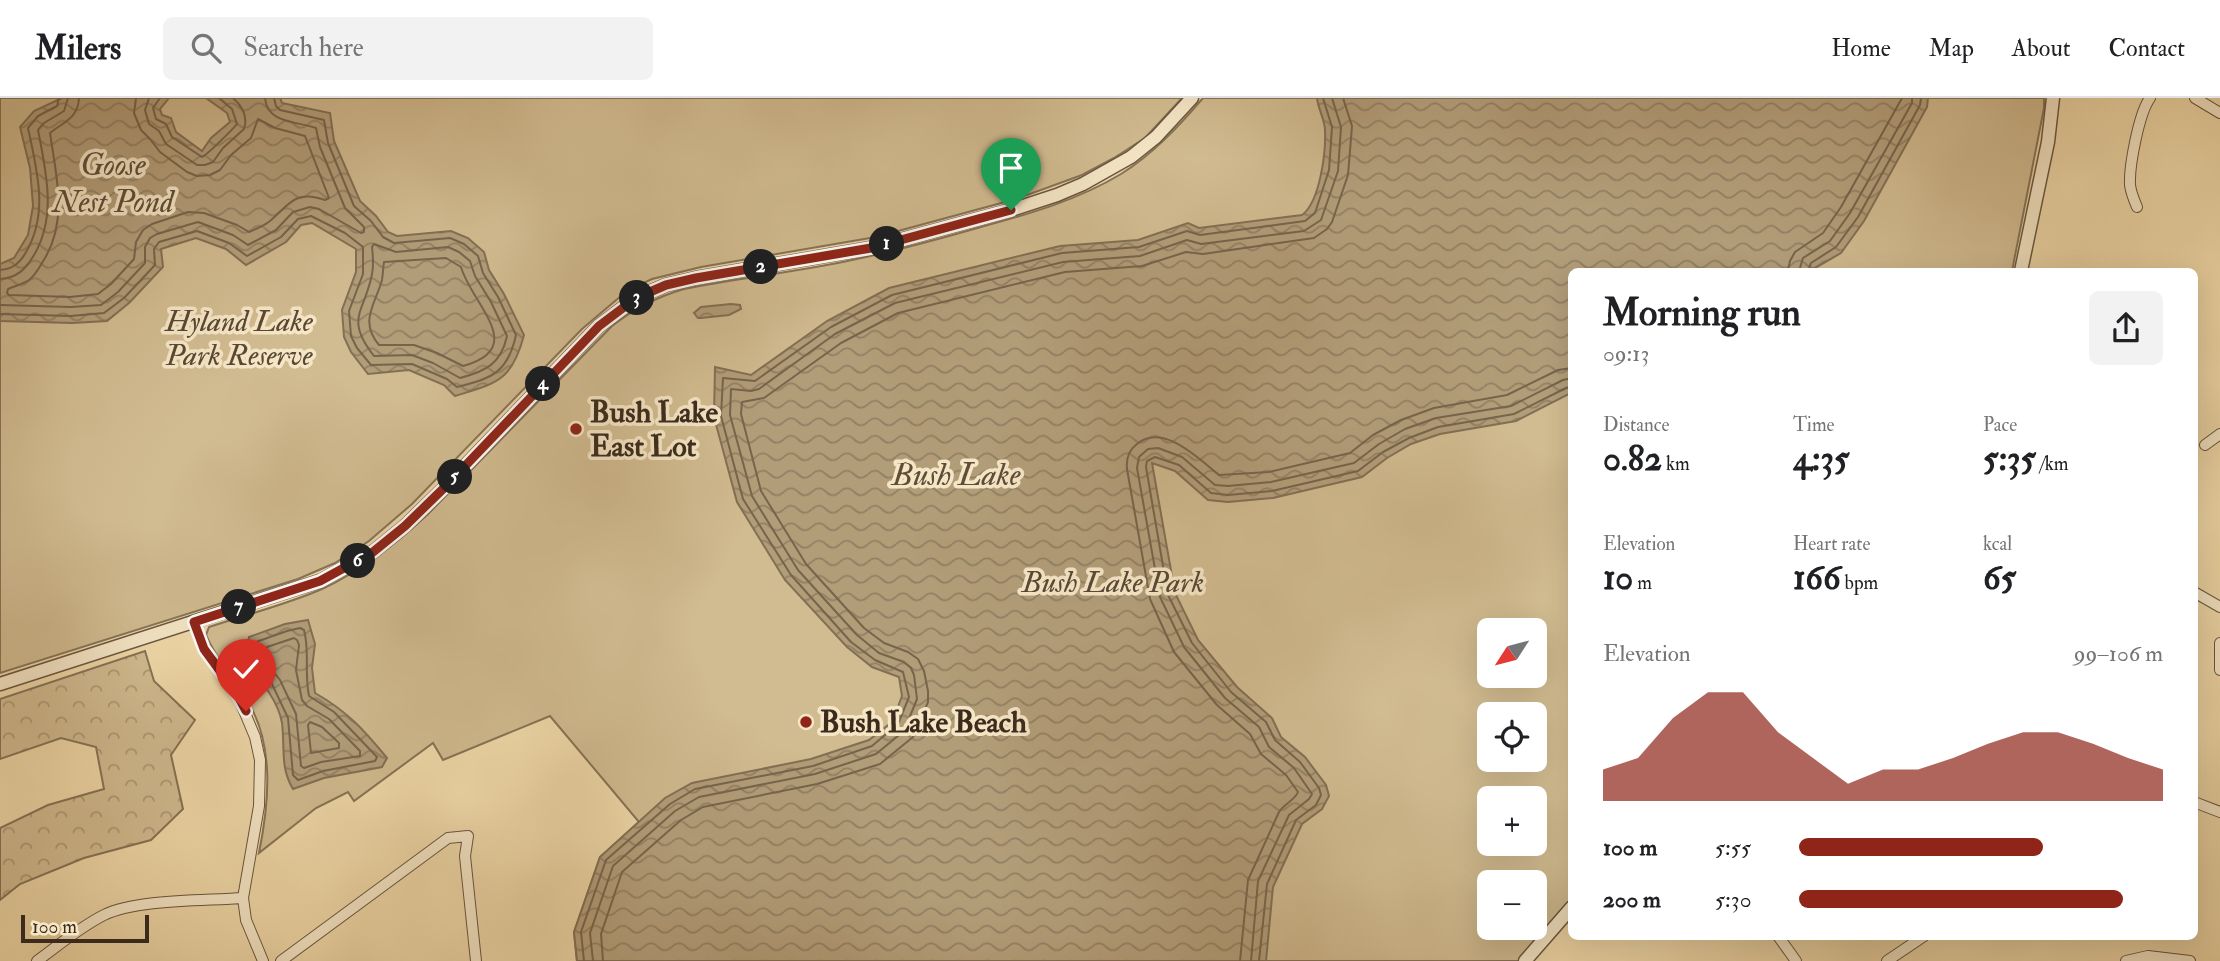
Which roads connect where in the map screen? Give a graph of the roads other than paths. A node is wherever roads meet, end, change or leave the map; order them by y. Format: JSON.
{"nodes":[{"id":1,"x":1192,"y":98,"type":"edge"},
{"id":2,"x":2053,"y":98,"type":"edge"},
{"id":3,"x":2150,"y":98,"type":"edge"},
{"id":4,"x":2195,"y":98,"type":"edge"},
{"id":5,"x":2220,"y":113,"type":"edge"},
{"id":6,"x":2137,"y":207,"type":"dead end"},
{"id":7,"x":2022,"y":268,"type":"edge"},
{"id":8,"x":2220,"y":434,"type":"edge"},
{"id":9,"x":2205,"y":445,"type":"dead end"},
{"id":10,"x":2198,"y":594,"type":"edge"},
{"id":11,"x":2220,"y":607,"type":"edge"},
{"id":12,"x":194,"y":622,"type":"junction"},
{"id":13,"x":2220,"y":643,"type":"edge"},
{"id":14,"x":2220,"y":670,"type":"edge"},
{"id":15,"x":0,"y":684,"type":"edge"},
{"id":16,"x":2198,"y":804,"type":"edge"},
{"id":17,"x":2220,"y":812,"type":"edge"},
{"id":18,"x":243,"y":898,"type":"junction"},
{"id":19,"x":1568,"y":912,"type":"edge"},
{"id":20,"x":1781,"y":940,"type":"edge"},
{"id":21,"x":1918,"y":940,"type":"edge"},
{"id":22,"x":37,"y":961,"type":"edge"},
{"id":23,"x":263,"y":961,"type":"edge"},
{"id":24,"x":281,"y":961,"type":"edge"},
{"id":25,"x":476,"y":961,"type":"edge"},
{"id":26,"x":1525,"y":961,"type":"edge"},
{"id":27,"x":1796,"y":961,"type":"edge"},
{"id":28,"x":1887,"y":961,"type":"edge"},
{"id":29,"x":2126,"y":961,"type":"edge"},
{"id":30,"x":2190,"y":961,"type":"edge"}],
"edges":[{"from":1,"to":12,"type":"street"},
{"from":2,"to":7,"type":"street"},
{"from":3,"to":6,"type":"street"},
{"from":4,"to":5,"type":"street"},
{"from":8,"to":9,"type":"street"},
{"from":10,"to":11,"type":"street"},
{"from":12,"to":15,"type":"street"},
{"from":12,"to":18,"type":"street"},
{"from":13,"to":14,"type":"street"},
{"from":16,"to":17,"type":"street"},
{"from":18,"to":22,"type":"street"},
{"from":18,"to":23,"type":"street"},
{"from":19,"to":26,"type":"street"},
{"from":20,"to":27,"type":"street"},
{"from":21,"to":28,"type":"street"},
{"from":24,"to":25,"type":"street"},
{"from":29,"to":30,"type":"street"}]}
